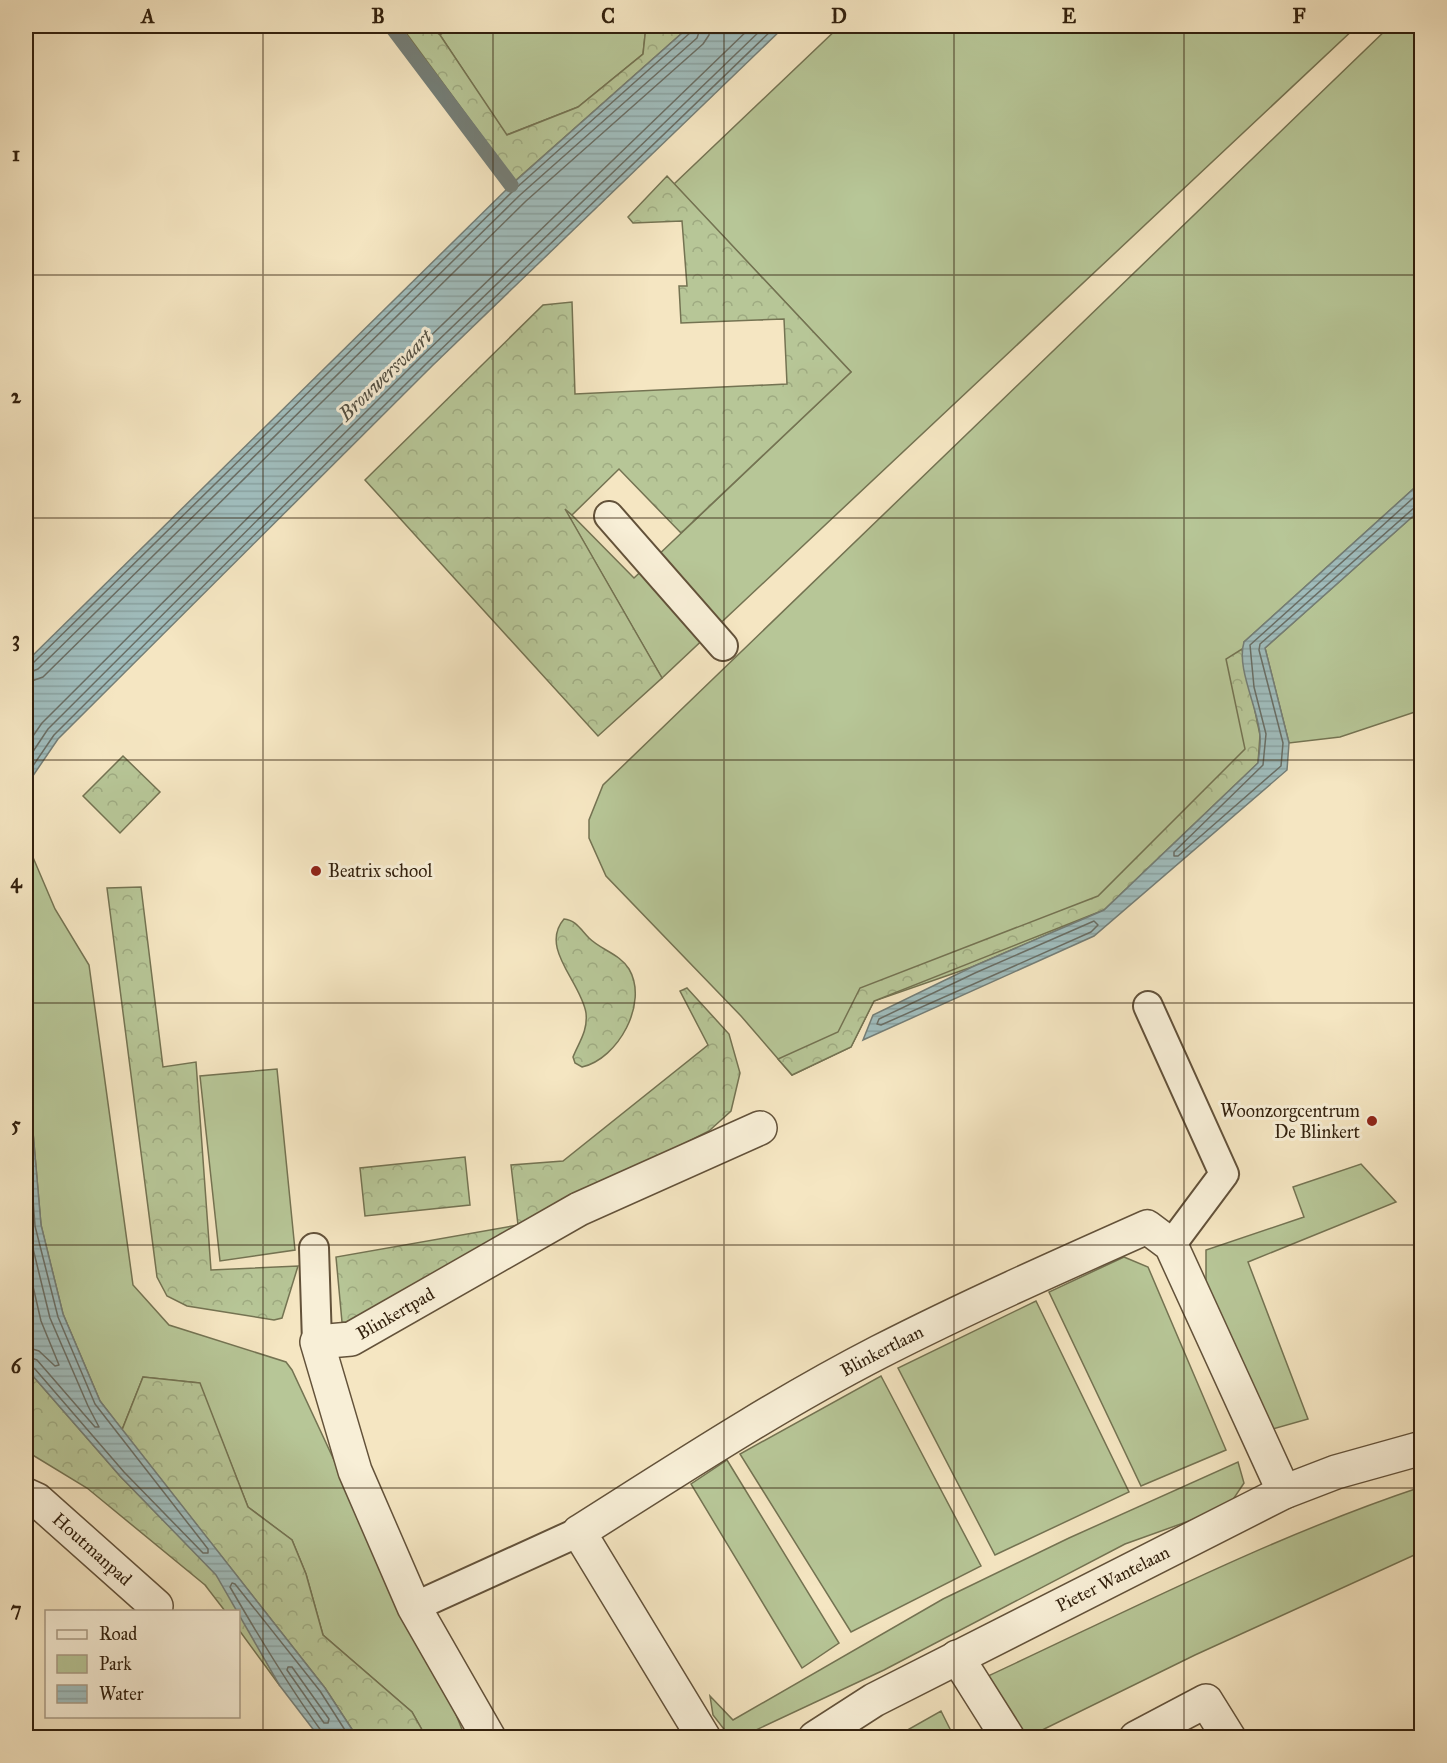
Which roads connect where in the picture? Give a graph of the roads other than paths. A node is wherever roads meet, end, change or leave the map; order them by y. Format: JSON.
{"nodes":[{"id":1,"x":609,"y":516,"type":"dead end"},
{"id":2,"x":723,"y":646,"type":"dead end"},
{"id":3,"x":1148,"y":1006,"type":"dead end"},
{"id":4,"x":760,"y":1128,"type":"dead end"},
{"id":5,"x":1171,"y":1245,"type":"junction"},
{"id":6,"x":314,"y":1248,"type":"dead end"},
{"id":7,"x":318,"y":1342,"type":"junction"},
{"id":8,"x":1422,"y":1448,"type":"edge"},
{"id":9,"x":1284,"y":1491,"type":"junction"},
{"id":10,"x":26,"y":1495,"type":"edge"},
{"id":11,"x":579,"y":1532,"type":"junction"},
{"id":12,"x":156,"y":1606,"type":"dead end"},
{"id":13,"x":414,"y":1607,"type":"junction"},
{"id":14,"x":957,"y":1657,"type":"junction"},
{"id":15,"x":489,"y":1737,"type":"edge"},
{"id":16,"x":704,"y":1737,"type":"edge"},
{"id":17,"x":815,"y":1737,"type":"edge"},
{"id":18,"x":1008,"y":1737,"type":"edge"},
{"id":19,"x":1136,"y":1737,"type":"edge"},
{"id":20,"x":1229,"y":1737,"type":"edge"}],
"edges":[{"from":1,"to":2,"type":"lane"},
{"from":3,"to":5,"type":"lane"},
{"from":4,"to":7,"type":"street","name":"Blinkertpad"},
{"from":5,"to":9,"type":"street","name":"Blinkertlaan"},
{"from":5,"to":11,"type":"street","name":"Blinkertlaan"},
{"from":6,"to":7,"type":"lane"},
{"from":7,"to":13,"type":"street"},
{"from":8,"to":9,"type":"street","name":"Pieter Wantelaan"},
{"from":9,"to":14,"type":"street","name":"Pieter Wantelaan"},
{"from":10,"to":12,"type":"street","name":"Houtmanpad"},
{"from":11,"to":13,"type":"lane"},
{"from":11,"to":16,"type":"street"},
{"from":13,"to":15,"type":"street"},
{"from":14,"to":17,"type":"street","name":"Pieter Wantelaan"},
{"from":14,"to":18,"type":"street"},
{"from":19,"to":20,"type":"street"}]}
